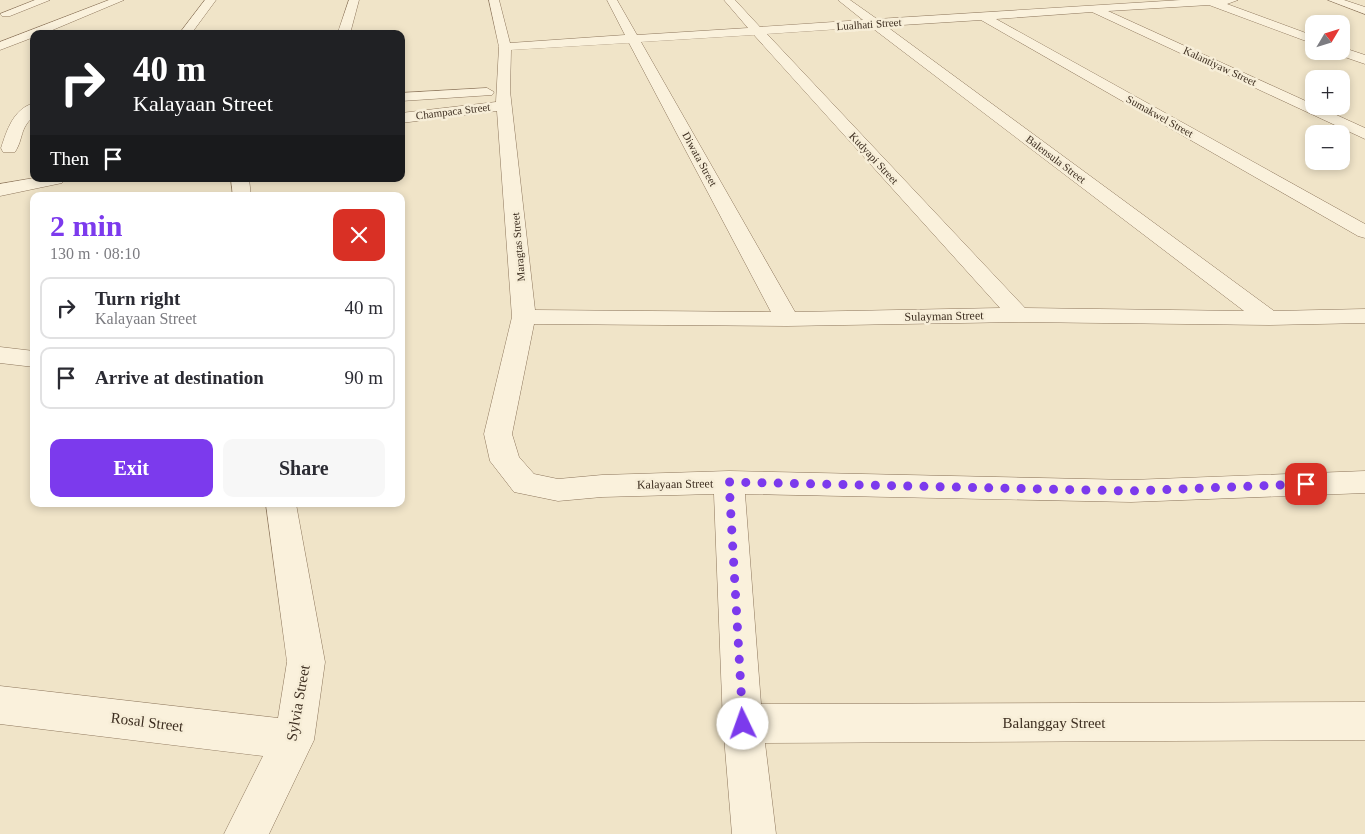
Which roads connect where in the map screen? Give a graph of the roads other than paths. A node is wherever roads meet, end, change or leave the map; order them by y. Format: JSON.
{"nodes":[{"id":1,"x":45,"y":0,"type":"edge"},
{"id":2,"x":119,"y":0,"type":"edge"},
{"id":3,"x":211,"y":0,"type":"edge"},
{"id":4,"x":354,"y":0,"type":"edge"},
{"id":5,"x":494,"y":0,"type":"edge"},
{"id":6,"x":612,"y":0,"type":"edge"},
{"id":7,"x":728,"y":0,"type":"edge"},
{"id":8,"x":842,"y":0,"type":"edge"},
{"id":9,"x":1074,"y":0,"type":"edge"},
{"id":10,"x":1234,"y":0,"type":"edge"},
{"id":11,"x":1334,"y":0,"type":"edge"},
{"id":12,"x":1210,"y":1,"type":"edge"},
{"id":13,"x":0,"y":3,"type":"edge"},
{"id":14,"x":33,"y":4,"type":"junction"},
{"id":15,"x":962,"y":4,"type":"dead end"},
{"id":16,"x":1093,"y":9,"type":"junction"},
{"id":17,"x":1365,"y":11,"type":"edge"},
{"id":18,"x":983,"y":16,"type":"junction"},
{"id":19,"x":3,"y":19,"type":"edge"},
{"id":20,"x":876,"y":24,"type":"junction"},
{"id":21,"x":45,"y":28,"type":"junction"},
{"id":22,"x":40,"y":30,"type":"edge"},
{"id":23,"x":188,"y":30,"type":"edge"},
{"id":24,"x":345,"y":30,"type":"edge"},
{"id":25,"x":758,"y":32,"type":"junction"},
{"id":26,"x":30,"y":34,"type":"edge"},
{"id":27,"x":1305,"y":37,"type":"edge"},
{"id":28,"x":633,"y":38,"type":"junction"},
{"id":29,"x":0,"y":46,"type":"edge"},
{"id":30,"x":505,"y":47,"type":"junction"},
{"id":31,"x":1350,"y":54,"type":"edge"},
{"id":32,"x":1365,"y":60,"type":"edge"},
{"id":33,"x":405,"y":97,"type":"edge"},
{"id":34,"x":504,"y":98,"type":"junction"},
{"id":35,"x":30,"y":112,"type":"edge"},
{"id":36,"x":405,"y":117,"type":"edge"},
{"id":37,"x":1365,"y":134,"type":"edge"},
{"id":38,"x":9,"y":148,"type":"dead end"},
{"id":39,"x":41,"y":182,"type":"edge"},
{"id":40,"x":0,"y":190,"type":"edge"},
{"id":41,"x":1365,"y":232,"type":"edge"},
{"id":42,"x":1019,"y":315,"type":"junction"},
{"id":43,"x":1365,"y":316,"type":"edge"},
{"id":44,"x":524,"y":317,"type":"junction"},
{"id":45,"x":787,"y":318,"type":"junction"},
{"id":46,"x":1270,"y":318,"type":"junction"},
{"id":47,"x":0,"y":356,"type":"edge"},
{"id":48,"x":30,"y":360,"type":"edge"},
{"id":49,"x":729,"y":482,"type":"junction"},
{"id":50,"x":1365,"y":482,"type":"edge"},
{"id":51,"x":525,"y":484,"type":"joint"},
{"id":52,"x":281,"y":507,"type":"edge"},
{"id":53,"x":0,"y":704,"type":"edge"},
{"id":54,"x":1365,"y":721,"type":"edge"},
{"id":55,"x":743,"y":724,"type":"junction"},
{"id":56,"x":294,"y":740,"type":"junction"},
{"id":57,"x":246,"y":834,"type":"edge"},
{"id":58,"x":754,"y":834,"type":"edge"}],
"edges":[{"from":1,"to":14,"type":"street"},
{"from":2,"to":21,"type":"street"},
{"from":3,"to":23,"type":"street"},
{"from":4,"to":24,"type":"street"},
{"from":5,"to":30,"type":"street","name":"Maragtas Street"},
{"from":6,"to":28,"type":"street","name":"Diwata Street"},
{"from":7,"to":25,"type":"street","name":"Kudyapi Street"},
{"from":8,"to":20,"type":"street","name":"Balensula Street"},
{"from":9,"to":16,"type":"street","name":"Kalantiyaw Street"},
{"from":10,"to":12,"type":"street","name":"Lualhati Street"},
{"from":11,"to":17,"type":"street"},
{"from":12,"to":16,"type":"street","name":"Lualhati Street"},
{"from":12,"to":27,"type":"street"},
{"from":13,"to":14,"type":"street"},
{"from":14,"to":19,"type":"street"},
{"from":15,"to":18,"type":"street","name":"Sumakwel Street"},
{"from":16,"to":18,"type":"street","name":"Lualhati Street"},
{"from":16,"to":37,"type":"street","name":"Kalantiyaw Street"},
{"from":18,"to":20,"type":"street","name":"Lualhati Street"},
{"from":18,"to":41,"type":"street","name":"Sumakwel Street"},
{"from":19,"to":21,"type":"street"},
{"from":20,"to":25,"type":"street","name":"Lualhati Street"},
{"from":20,"to":46,"type":"street","name":"Balensula Street"},
{"from":21,"to":22,"type":"street"},
{"from":25,"to":28,"type":"street","name":"Lualhati Street"},
{"from":25,"to":42,"type":"street","name":"Kudyapi Street"},
{"from":26,"to":29,"type":"street"},
{"from":28,"to":30,"type":"street","name":"Lualhati Street"},
{"from":28,"to":45,"type":"street","name":"Diwata Street"},
{"from":30,"to":34,"type":"street","name":"Maragtas Street"},
{"from":31,"to":32,"type":"street"},
{"from":33,"to":34,"type":"street"},
{"from":34,"to":36,"type":"street","name":"Champaca Street"},
{"from":34,"to":44,"type":"street","name":"Maragtas Street"},
{"from":35,"to":38,"type":"street"},
{"from":39,"to":40,"type":"street"},
{"from":42,"to":45,"type":"street","name":"Sulayman Street"},
{"from":42,"to":46,"type":"street","name":"Sulayman Street"},
{"from":43,"to":46,"type":"street","name":"Sulayman Street"},
{"from":44,"to":45,"type":"street","name":"Sulayman Street"},
{"from":44,"to":51,"type":"street","name":"Maragtas Street"},
{"from":47,"to":48,"type":"street"},
{"from":49,"to":50,"type":"street","name":"Kalayaan Street"},
{"from":49,"to":51,"type":"street","name":"Kalayaan Street"},
{"from":49,"to":55,"type":"street"},
{"from":52,"to":56,"type":"street","name":"Sylvia Street"},
{"from":53,"to":56,"type":"street","name":"Rosal Street"},
{"from":54,"to":55,"type":"street","name":"Balanggay Street"},
{"from":55,"to":58,"type":"street"},
{"from":56,"to":57,"type":"street","name":"Sylvia Street"}]}
